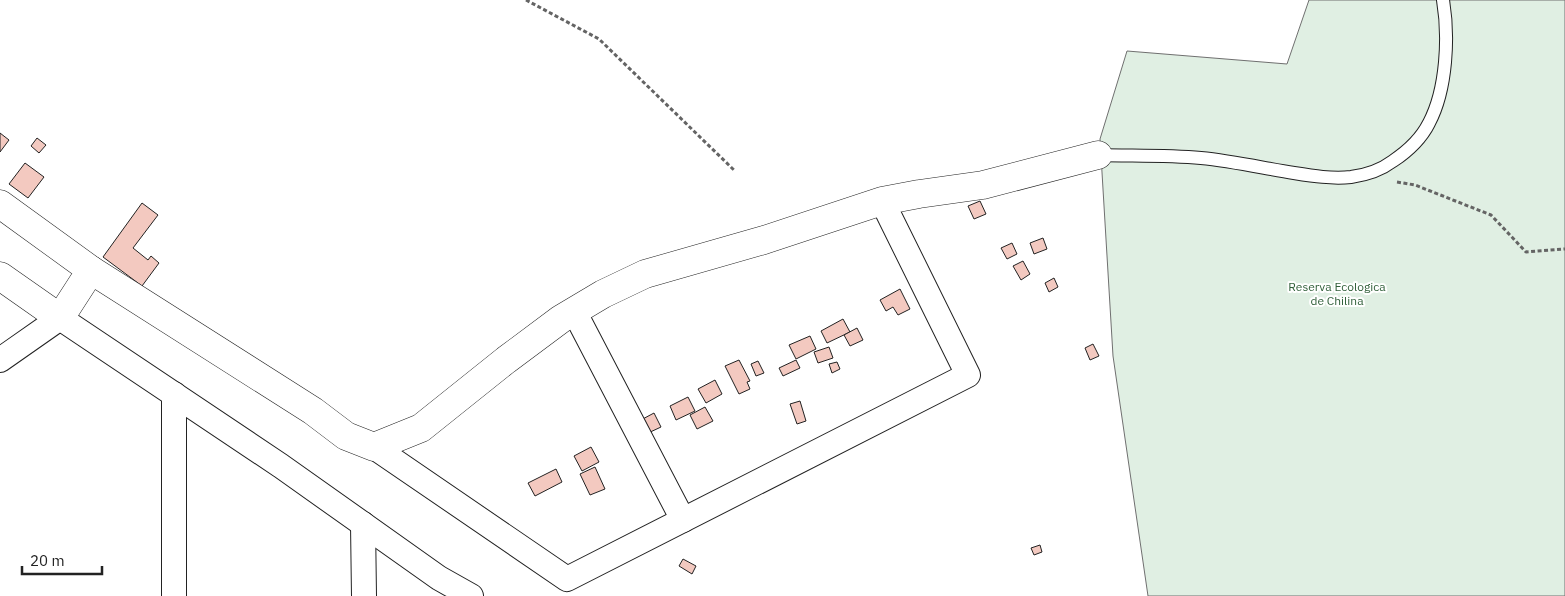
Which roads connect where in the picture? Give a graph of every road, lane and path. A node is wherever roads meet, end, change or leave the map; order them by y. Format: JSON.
{"nodes":[{"id":1,"x":526,"y":0,"type":"edge"},
{"id":2,"x":1443,"y":0,"type":"edge"},
{"id":3,"x":1098,"y":155,"type":"joint"},
{"id":4,"x":735,"y":171,"type":"dead end"},
{"id":5,"x":1360,"y":175,"type":"junction"},
{"id":6,"x":882,"y":201,"type":"junction"},
{"id":7,"x":0,"y":204,"type":"edge"},
{"id":8,"x":1565,"y":249,"type":"edge"},
{"id":9,"x":91,"y":270,"type":"junction"},
{"id":10,"x":0,"y":276,"type":"edge"},
{"id":11,"x":574,"y":311,"type":"junction"},
{"id":12,"x":60,"y":318,"type":"junction"},
{"id":13,"x":0,"y":360,"type":"edge"},
{"id":14,"x":174,"y":394,"type":"junction"},
{"id":15,"x":374,"y":447,"type":"junction"},
{"id":16,"x":683,"y":520,"type":"junction"},
{"id":17,"x":362,"y":524,"type":"junction"},
{"id":18,"x":174,"y":596,"type":"edge"},
{"id":19,"x":364,"y":596,"type":"edge"},
{"id":20,"x":471,"y":596,"type":"edge"}],
"edges":[{"from":1,"to":4,"type":"path"},
{"from":2,"to":5,"type":"lane"},
{"from":3,"to":5,"type":"lane"},
{"from":3,"to":6,"type":"street"},
{"from":5,"to":8,"type":"path"},
{"from":6,"to":11,"type":"street"},
{"from":6,"to":16,"type":"street"},
{"from":7,"to":9,"type":"street"},
{"from":9,"to":12,"type":"street"},
{"from":9,"to":15,"type":"street"},
{"from":10,"to":12,"type":"street"},
{"from":11,"to":15,"type":"street"},
{"from":11,"to":16,"type":"street"},
{"from":12,"to":13,"type":"street"},
{"from":12,"to":14,"type":"street"},
{"from":14,"to":17,"type":"street"},
{"from":14,"to":18,"type":"street"},
{"from":15,"to":16,"type":"street"},
{"from":17,"to":19,"type":"street"},
{"from":17,"to":20,"type":"street"}]}
